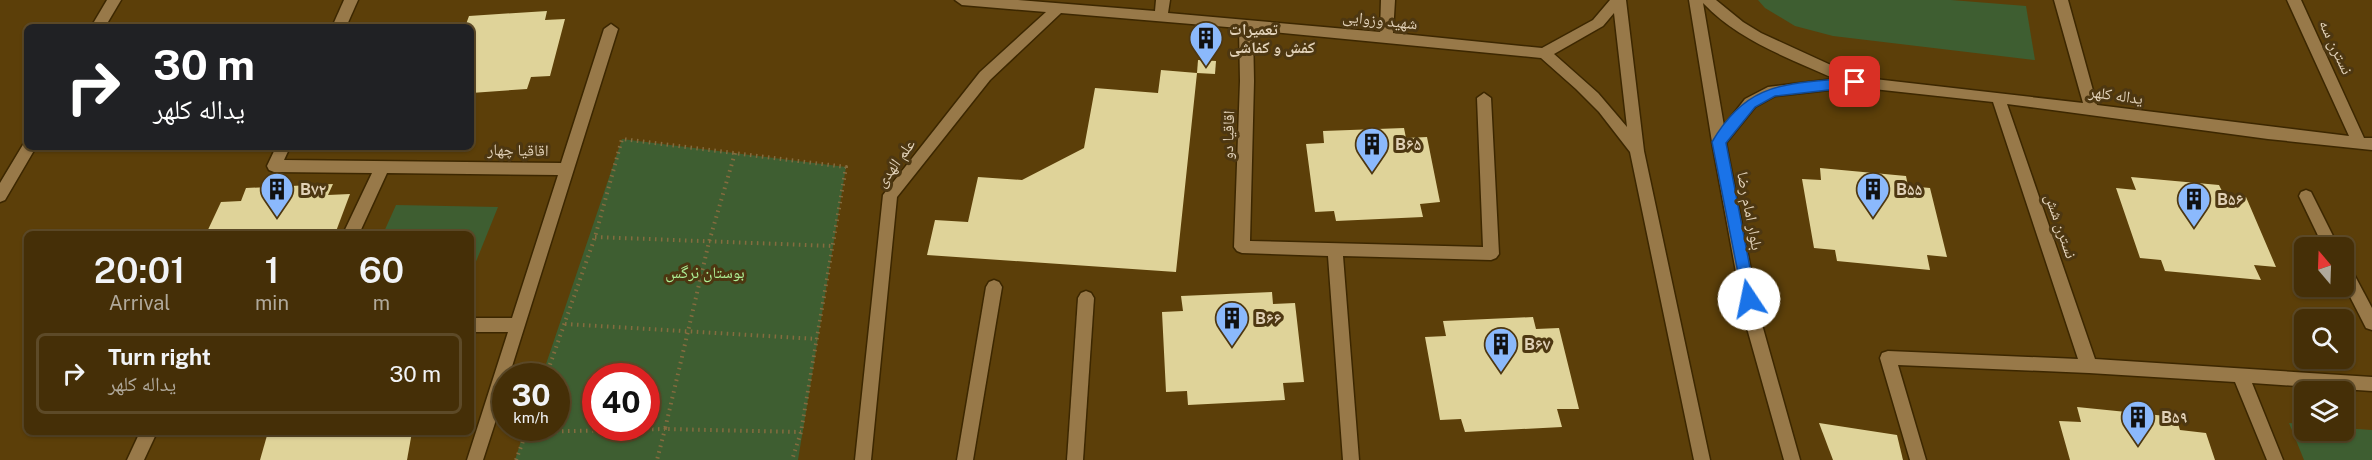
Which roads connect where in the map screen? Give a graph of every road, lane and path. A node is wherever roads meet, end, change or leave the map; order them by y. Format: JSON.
{"nodes":[{"id":1,"x":114,"y":0,"type":"edge"},
{"id":2,"x":351,"y":0,"type":"edge"},
{"id":3,"x":962,"y":0,"type":"edge"},
{"id":4,"x":1163,"y":0,"type":"edge"},
{"id":5,"x":1388,"y":0,"type":"edge"},
{"id":6,"x":1618,"y":0,"type":"edge"},
{"id":7,"x":1696,"y":0,"type":"edge"},
{"id":8,"x":1708,"y":0,"type":"edge"},
{"id":9,"x":2061,"y":0,"type":"edge"},
{"id":10,"x":2294,"y":0,"type":"edge"},
{"id":11,"x":1058,"y":8,"type":"junction"},
{"id":12,"x":1161,"y":17,"type":"junction"},
{"id":13,"x":100,"y":24,"type":"edge"},
{"id":14,"x":340,"y":24,"type":"edge"},
{"id":15,"x":1246,"y":24,"type":"junction"},
{"id":16,"x":611,"y":29,"type":"dead end"},
{"id":17,"x":1386,"y":38,"type":"junction"},
{"id":18,"x":1544,"y":53,"type":"junction"},
{"id":19,"x":1855,"y":82,"type":"junction"},
{"id":20,"x":1998,"y":97,"type":"junction"},
{"id":21,"x":1484,"y":98,"type":"dead end"},
{"id":22,"x":2091,"y":109,"type":"junction"},
{"id":23,"x":1719,"y":142,"type":"junction"},
{"id":24,"x":2366,"y":143,"type":"edge"},
{"id":25,"x":27,"y":150,"type":"edge"},
{"id":26,"x":282,"y":150,"type":"edge"},
{"id":27,"x":1637,"y":151,"type":"junction"},
{"id":28,"x":735,"y":153,"type":"junction"},
{"id":29,"x":382,"y":167,"type":"junction"},
{"id":30,"x":567,"y":169,"type":"junction"},
{"id":31,"x":0,"y":196,"type":"edge"},
{"id":32,"x":2306,"y":196,"type":"dead end"},
{"id":33,"x":352,"y":231,"type":"edge"},
{"id":34,"x":595,"y":237,"type":"junction"},
{"id":35,"x":2326,"y":237,"type":"edge"},
{"id":36,"x":710,"y":242,"type":"junction"},
{"id":37,"x":833,"y":246,"type":"junction"},
{"id":38,"x":1335,"y":249,"type":"junction"},
{"id":39,"x":994,"y":287,"type":"dead end"},
{"id":40,"x":2354,"y":289,"type":"edge"},
{"id":41,"x":1086,"y":298,"type":"dead end"},
{"id":42,"x":2372,"y":323,"type":"edge"},
{"id":43,"x":565,"y":324,"type":"junction"},
{"id":44,"x":518,"y":325,"type":"junction"},
{"id":45,"x":474,"y":326,"type":"edge"},
{"id":46,"x":689,"y":331,"type":"junction"},
{"id":47,"x":817,"y":339,"type":"junction"},
{"id":48,"x":551,"y":363,"type":"edge"},
{"id":49,"x":2090,"y":366,"type":"junction"},
{"id":50,"x":2241,"y":377,"type":"junction"},
{"id":51,"x":2372,"y":384,"type":"edge"},
{"id":52,"x":665,"y":429,"type":"junction"},
{"id":53,"x":570,"y":430,"type":"edge"},
{"id":54,"x":801,"y":432,"type":"junction"},
{"id":55,"x":148,"y":435,"type":"edge"},
{"id":56,"x":523,"y":441,"type":"edge"},
{"id":57,"x":135,"y":460,"type":"edge"},
{"id":58,"x":475,"y":460,"type":"edge"},
{"id":59,"x":516,"y":460,"type":"edge"},
{"id":60,"x":657,"y":460,"type":"edge"},
{"id":61,"x":792,"y":460,"type":"edge"},
{"id":62,"x":862,"y":460,"type":"edge"},
{"id":63,"x":964,"y":460,"type":"edge"},
{"id":64,"x":1075,"y":460,"type":"edge"},
{"id":65,"x":1351,"y":460,"type":"edge"},
{"id":66,"x":1701,"y":460,"type":"edge"},
{"id":67,"x":1792,"y":460,"type":"edge"},
{"id":68,"x":1918,"y":460,"type":"edge"},
{"id":69,"x":2275,"y":460,"type":"edge"}],
"edges":[{"from":1,"to":13,"type":"street"},
{"from":2,"to":14,"type":"street"},
{"from":3,"to":11,"type":"street","name":"شهید وزوایی"},
{"from":4,"to":12,"type":"street"},
{"from":5,"to":17,"type":"street"},
{"from":6,"to":18,"type":"street"},
{"from":6,"to":27,"type":"street"},
{"from":7,"to":23,"type":"street","name":"بلوار امام رضا"},
{"from":8,"to":19,"type":"street","name":"یداله کلهر"},
{"from":9,"to":22,"type":"street"},
{"from":10,"to":24,"type":"street","name":"نسترن سه"},
{"from":11,"to":12,"type":"street","name":"شهید وزوایی"},
{"from":11,"to":62,"type":"street","name":"علم الهدی"},
{"from":12,"to":15,"type":"street","name":"شهید وزوایی"},
{"from":15,"to":17,"type":"street","name":"شهید وزوایی"},
{"from":15,"to":38,"type":"street","name":"اقاقیا دو"},
{"from":16,"to":30,"type":"street"},
{"from":17,"to":18,"type":"street","name":"شهید وزوایی"},
{"from":18,"to":27,"type":"street"},
{"from":19,"to":20,"type":"street","name":"یداله کلهر"},
{"from":19,"to":23,"type":"street","name":"یداله کلهر"},
{"from":20,"to":22,"type":"street","name":"یداله کلهر"},
{"from":20,"to":49,"type":"street","name":"نسترن شش"},
{"from":21,"to":38,"type":"street"},
{"from":22,"to":24,"type":"street","name":"یداله کلهر"},
{"from":23,"to":67,"type":"street","name":"بلوار امام رضا"},
{"from":25,"to":31,"type":"street"},
{"from":26,"to":29,"type":"street","name":"اقاقیا چهار"},
{"from":27,"to":66,"type":"street"},
{"from":28,"to":34,"type":"path"},
{"from":28,"to":36,"type":"path"},
{"from":28,"to":37,"type":"path"},
{"from":29,"to":30,"type":"street","name":"اقاقیا چهار"},
{"from":29,"to":33,"type":"street"},
{"from":30,"to":44,"type":"street"},
{"from":32,"to":35,"type":"street"},
{"from":34,"to":36,"type":"path"},
{"from":34,"to":43,"type":"path"},
{"from":36,"to":37,"type":"path"},
{"from":36,"to":46,"type":"path"},
{"from":37,"to":47,"type":"path"},
{"from":38,"to":65,"type":"street"},
{"from":39,"to":63,"type":"street"},
{"from":40,"to":42,"type":"street"},
{"from":41,"to":64,"type":"street"},
{"from":43,"to":46,"type":"path"},
{"from":43,"to":48,"type":"path"},
{"from":44,"to":45,"type":"street"},
{"from":44,"to":58,"type":"street"},
{"from":46,"to":47,"type":"path"},
{"from":46,"to":52,"type":"path"},
{"from":47,"to":54,"type":"path"},
{"from":49,"to":50,"type":"street"},
{"from":49,"to":68,"type":"street"},
{"from":50,"to":51,"type":"street"},
{"from":50,"to":69,"type":"street"},
{"from":52,"to":53,"type":"path"},
{"from":52,"to":54,"type":"path"},
{"from":52,"to":60,"type":"path"},
{"from":54,"to":61,"type":"path"},
{"from":55,"to":57,"type":"street"},
{"from":56,"to":59,"type":"path"}]}
